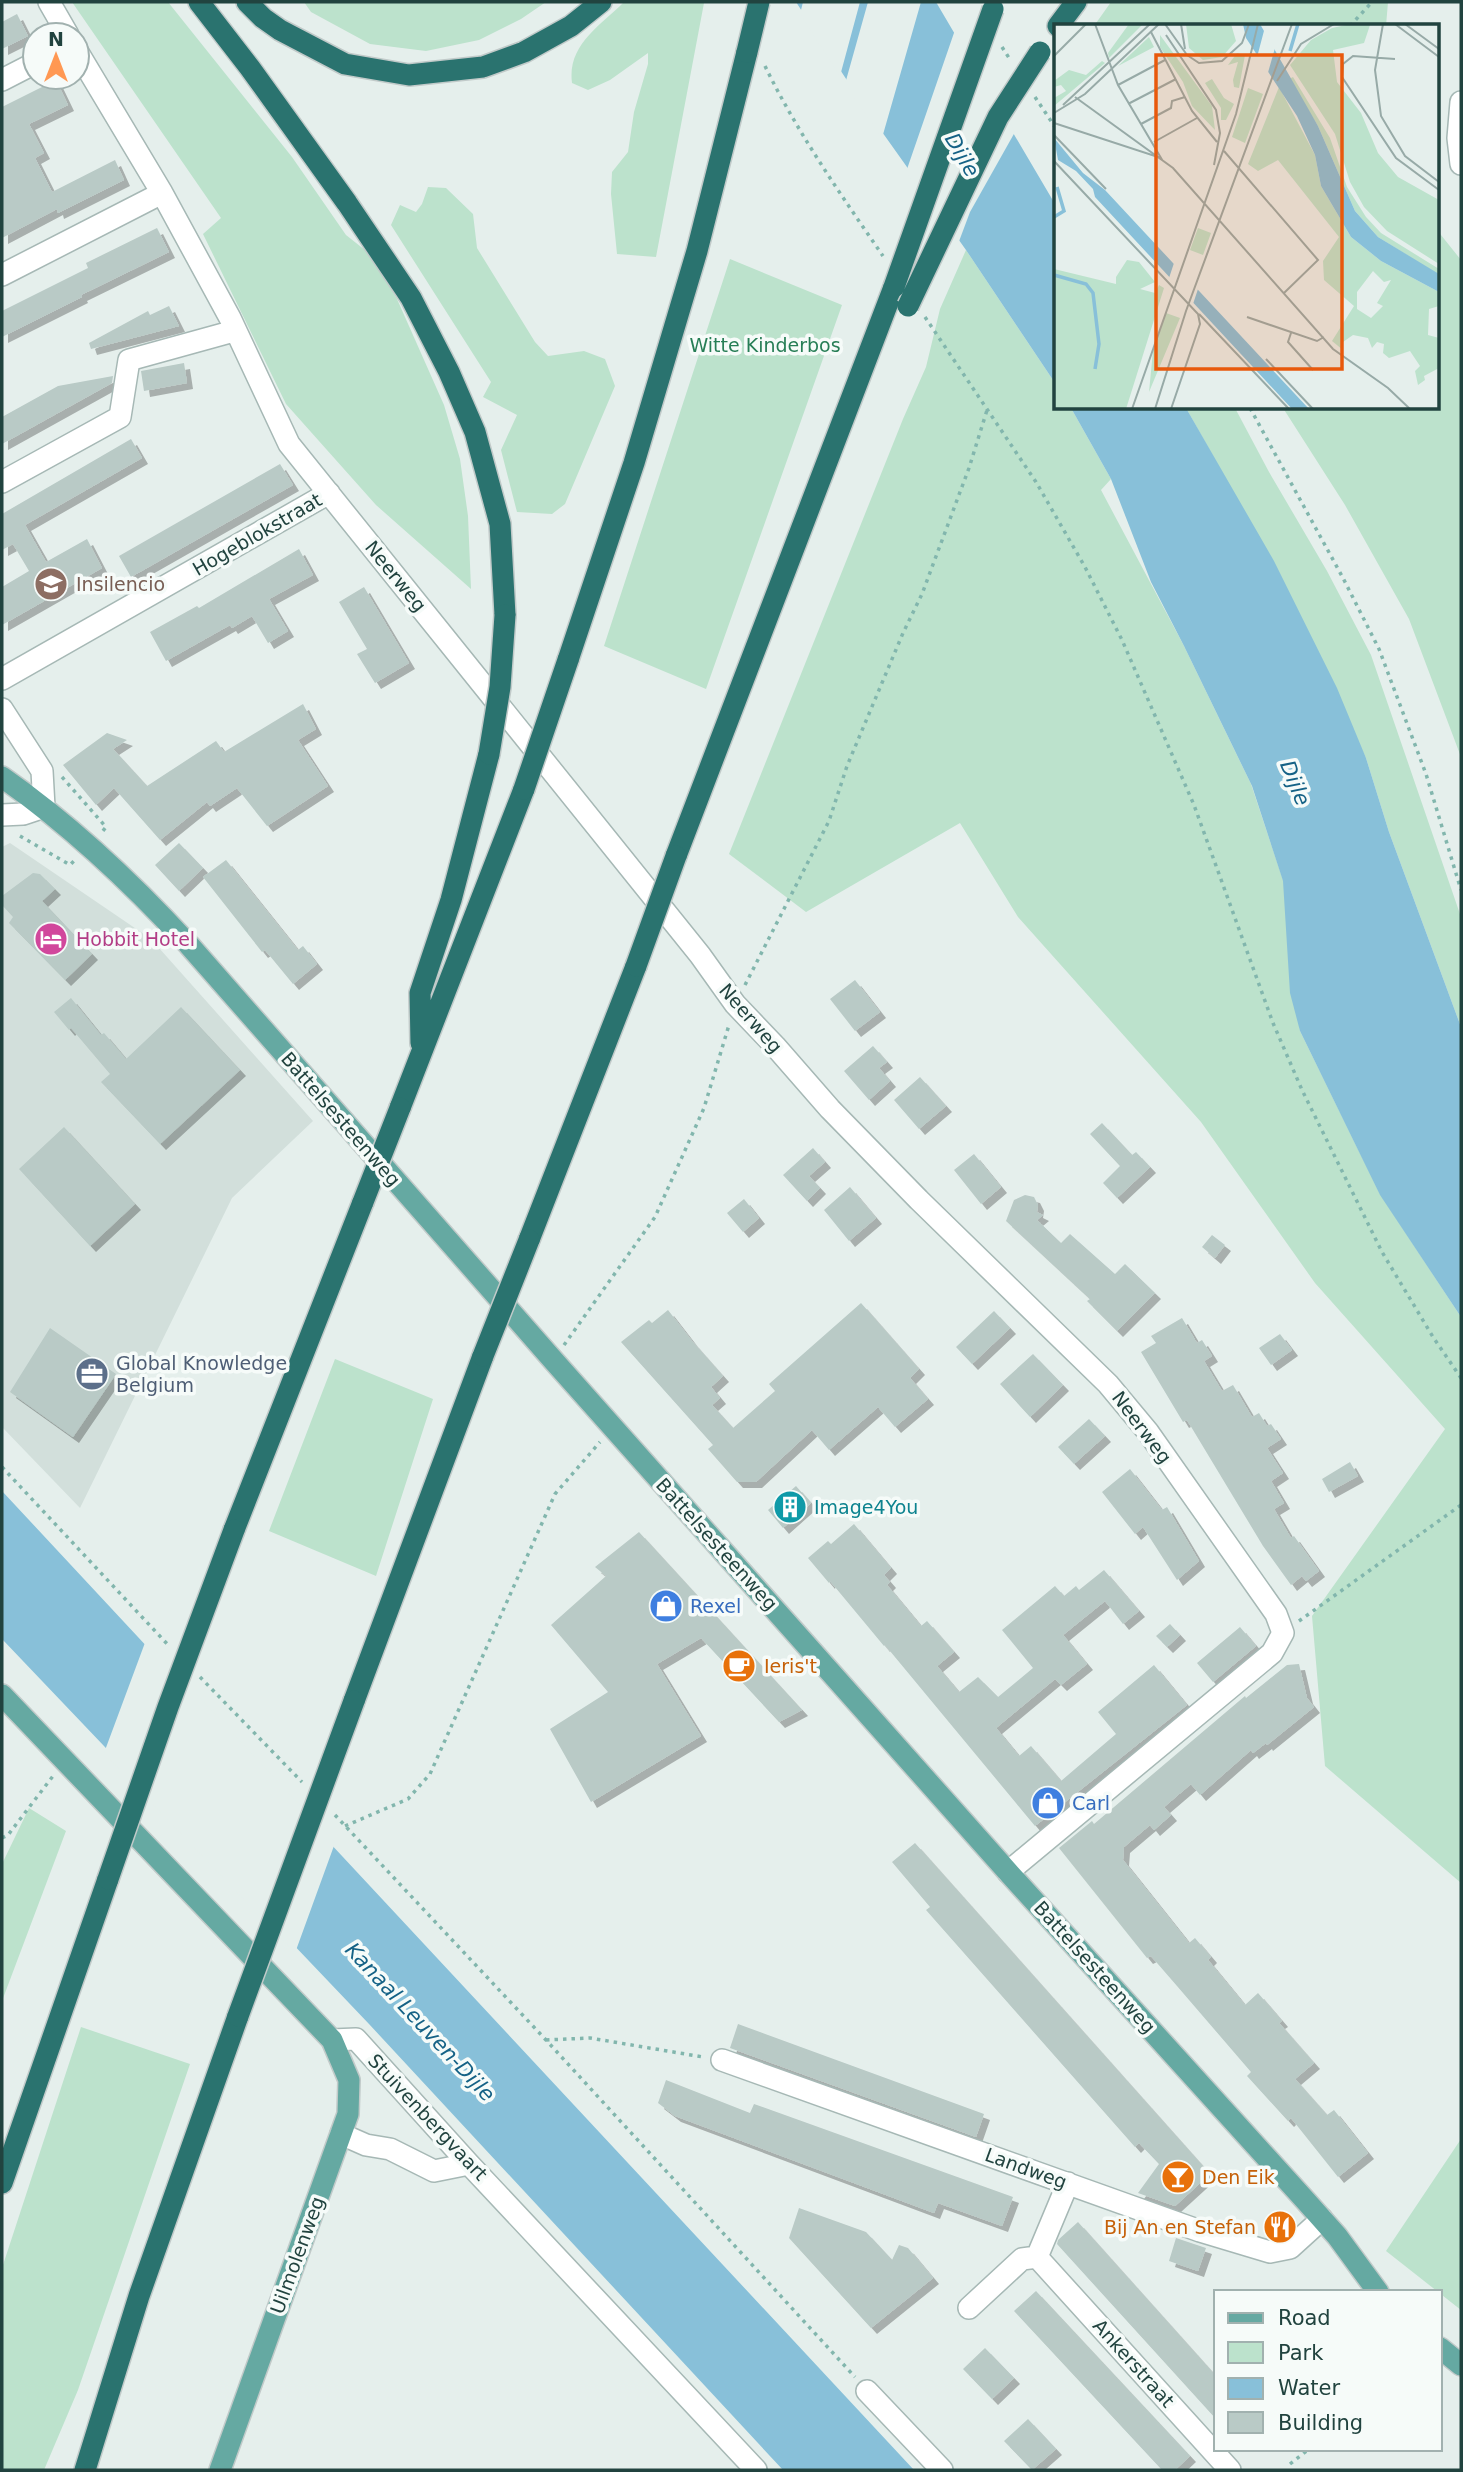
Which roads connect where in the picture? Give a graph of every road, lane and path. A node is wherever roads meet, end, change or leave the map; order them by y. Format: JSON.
{"nodes":[{"id":1,"x":49,"y":2,"type":"edge"},
{"id":2,"x":199,"y":2,"type":"edge"},
{"id":3,"x":247,"y":2,"type":"edge"},
{"id":4,"x":601,"y":2,"type":"edge"},
{"id":5,"x":759,"y":2,"type":"edge"},
{"id":6,"x":1076,"y":2,"type":"edge"},
{"id":7,"x":1372,"y":2,"type":"edge"},
{"id":8,"x":994,"y":6,"type":"edge"},
{"id":9,"x":60,"y":21,"type":"edge"},
{"id":10,"x":1060,"y":24,"type":"edge"},
{"id":11,"x":1352,"y":24,"type":"edge"},
{"id":12,"x":1054,"y":32,"type":"edge"},
{"id":13,"x":755,"y":58,"type":"junction"},
{"id":14,"x":21,"y":70,"type":"edge"},
{"id":15,"x":91,"y":74,"type":"edge"},
{"id":16,"x":2,"y":80,"type":"edge"},
{"id":17,"x":1461,"y":102,"type":"edge"},
{"id":18,"x":1461,"y":164,"type":"edge"},
{"id":19,"x":162,"y":193,"type":"junction"},
{"id":20,"x":889,"y":265,"type":"dead end"},
{"id":21,"x":2,"y":275,"type":"edge"},
{"id":22,"x":914,"y":307,"type":"junction"},
{"id":23,"x":234,"y":331,"type":"junction"},
{"id":24,"x":869,"y":351,"type":"junction"},
{"id":25,"x":988,"y":407,"type":"junction"},
{"id":26,"x":1251,"y":410,"type":"edge"},
{"id":27,"x":2,"y":482,"type":"edge"},
{"id":28,"x":329,"y":493,"type":"junction"},
{"id":29,"x":2,"y":678,"type":"edge"},
{"id":30,"x":2,"y":709,"type":"edge"},
{"id":31,"x":2,"y":778,"type":"edge"},
{"id":32,"x":44,"y":807,"type":"junction"},
{"id":33,"x":2,"y":815,"type":"edge"},
{"id":34,"x":1461,"y":890,"type":"edge"},
{"id":35,"x":735,"y":1004,"type":"junction"},
{"id":36,"x":421,"y":1055,"type":"junction"},
{"id":37,"x":553,"y":1360,"type":"junction"},
{"id":38,"x":1461,"y":1378,"type":"edge"},
{"id":39,"x":613,"y":1427,"type":"junction"},
{"id":40,"x":2,"y":1467,"type":"edge"},
{"id":41,"x":1461,"y":1505,"type":"edge"},
{"id":42,"x":1283,"y":1633,"type":"junction"},
{"id":43,"x":177,"y":1653,"type":"dead end"},
{"id":44,"x":196,"y":1673,"type":"dead end"},
{"id":45,"x":2,"y":1695,"type":"edge"},
{"id":46,"x":64,"y":1762,"type":"junction"},
{"id":47,"x":304,"y":1783,"type":"dead end"},
{"id":48,"x":333,"y":1813,"type":"dead end"},
{"id":49,"x":345,"y":1826,"type":"junction"},
{"id":50,"x":2,"y":1838,"type":"edge"},
{"id":51,"x":1008,"y":1872,"type":"junction"},
{"id":52,"x":332,"y":2039,"type":"junction"},
{"id":53,"x":546,"y":2040,"type":"junction"},
{"id":54,"x":722,"y":2060,"type":"joint"},
{"id":55,"x":341,"y":2134,"type":"junction"},
{"id":56,"x":469,"y":2164,"type":"junction"},
{"id":57,"x":2,"y":2183,"type":"edge"},
{"id":58,"x":1068,"y":2183,"type":"junction"},
{"id":59,"x":1322,"y":2219,"type":"junction"},
{"id":60,"x":1037,"y":2257,"type":"junction"},
{"id":61,"x":1376,"y":2290,"type":"edge"},
{"id":62,"x":969,"y":2308,"type":"dead end"},
{"id":63,"x":1442,"y":2350,"type":"edge"},
{"id":64,"x":1461,"y":2365,"type":"edge"},
{"id":65,"x":867,"y":2391,"type":"joint"},
{"id":66,"x":1306,"y":2451,"type":"edge"},
{"id":67,"x":1290,"y":2463,"type":"dead end"},
{"id":68,"x":85,"y":2470,"type":"edge"},
{"id":69,"x":220,"y":2470,"type":"edge"},
{"id":70,"x":756,"y":2470,"type":"edge"},
{"id":71,"x":942,"y":2470,"type":"edge"},
{"id":72,"x":1230,"y":2470,"type":"edge"}],
"edges":[{"from":1,"to":9,"type":"street"},
{"from":2,"to":36,"type":"highway","bridge":true},
{"from":3,"to":4,"type":"highway"},
{"from":5,"to":13,"type":"highway","bridge":true},
{"from":6,"to":10,"type":"highway"},
{"from":7,"to":11,"type":"path"},
{"from":8,"to":24,"type":"highway","bridge":true},
{"from":12,"to":22,"type":"highway","bridge":true},
{"from":13,"to":20,"type":"path"},
{"from":13,"to":36,"type":"highway","bridge":true},
{"from":14,"to":16,"type":"street"},
{"from":15,"to":19,"type":"street","name":"Neerweg"},
{"from":17,"to":18,"type":"street"},
{"from":19,"to":21,"type":"street"},
{"from":19,"to":23,"type":"street","name":"Neerweg"},
{"from":22,"to":24,"type":"highway"},
{"from":22,"to":25,"type":"path"},
{"from":23,"to":27,"type":"street"},
{"from":23,"to":28,"type":"street","name":"Neerweg"},
{"from":24,"to":68,"type":"highway","bridge":true},
{"from":25,"to":35,"type":"path"},
{"from":25,"to":38,"type":"path"},
{"from":26,"to":34,"type":"path"},
{"from":28,"to":29,"type":"street","name":"Hogeblokstraat"},
{"from":28,"to":35,"type":"street","name":"Neerweg"},
{"from":30,"to":32,"type":"street"},
{"from":31,"to":32,"type":"main road","name":"Battelsesteenweg"},
{"from":32,"to":33,"type":"street"},
{"from":32,"to":37,"type":"main road","name":"Battelsesteenweg"},
{"from":35,"to":37,"type":"path"},
{"from":35,"to":42,"type":"street","name":"Neerweg"},
{"from":36,"to":57,"type":"highway","bridge":true},
{"from":37,"to":39,"type":"main road","name":"Battelsesteenweg"},
{"from":39,"to":49,"type":"path"},
{"from":39,"to":51,"type":"main road","name":"Battelsesteenweg"},
{"from":40,"to":43,"type":"path"},
{"from":41,"to":42,"type":"path"},
{"from":42,"to":51,"type":"street"},
{"from":44,"to":47,"type":"path"},
{"from":45,"to":46,"type":"main road"},
{"from":46,"to":50,"type":"path"},
{"from":46,"to":52,"type":"main road"},
{"from":48,"to":49,"type":"path"},
{"from":49,"to":53,"type":"path"},
{"from":51,"to":59,"type":"main road","name":"Battelsesteenweg"},
{"from":52,"to":55,"type":"main road","name":"Uilmolenweg"},
{"from":52,"to":56,"type":"street","name":"Stuivenbergvaart"},
{"from":53,"to":54,"type":"path"},
{"from":53,"to":65,"type":"path"},
{"from":54,"to":58,"type":"street","name":"Landweg"},
{"from":55,"to":56,"type":"street"},
{"from":55,"to":69,"type":"main road","name":"Uilmolenweg"},
{"from":56,"to":70,"type":"street","name":"Stuivenbergvaart"},
{"from":58,"to":59,"type":"street","name":"Landweg"},
{"from":58,"to":60,"type":"street"},
{"from":59,"to":61,"type":"main road","name":"Battelsesteenweg"},
{"from":60,"to":62,"type":"street"},
{"from":60,"to":72,"type":"street","name":"Ankerstraat"},
{"from":63,"to":64,"type":"main road"},
{"from":65,"to":71,"type":"street"},
{"from":66,"to":67,"type":"path"}]}
